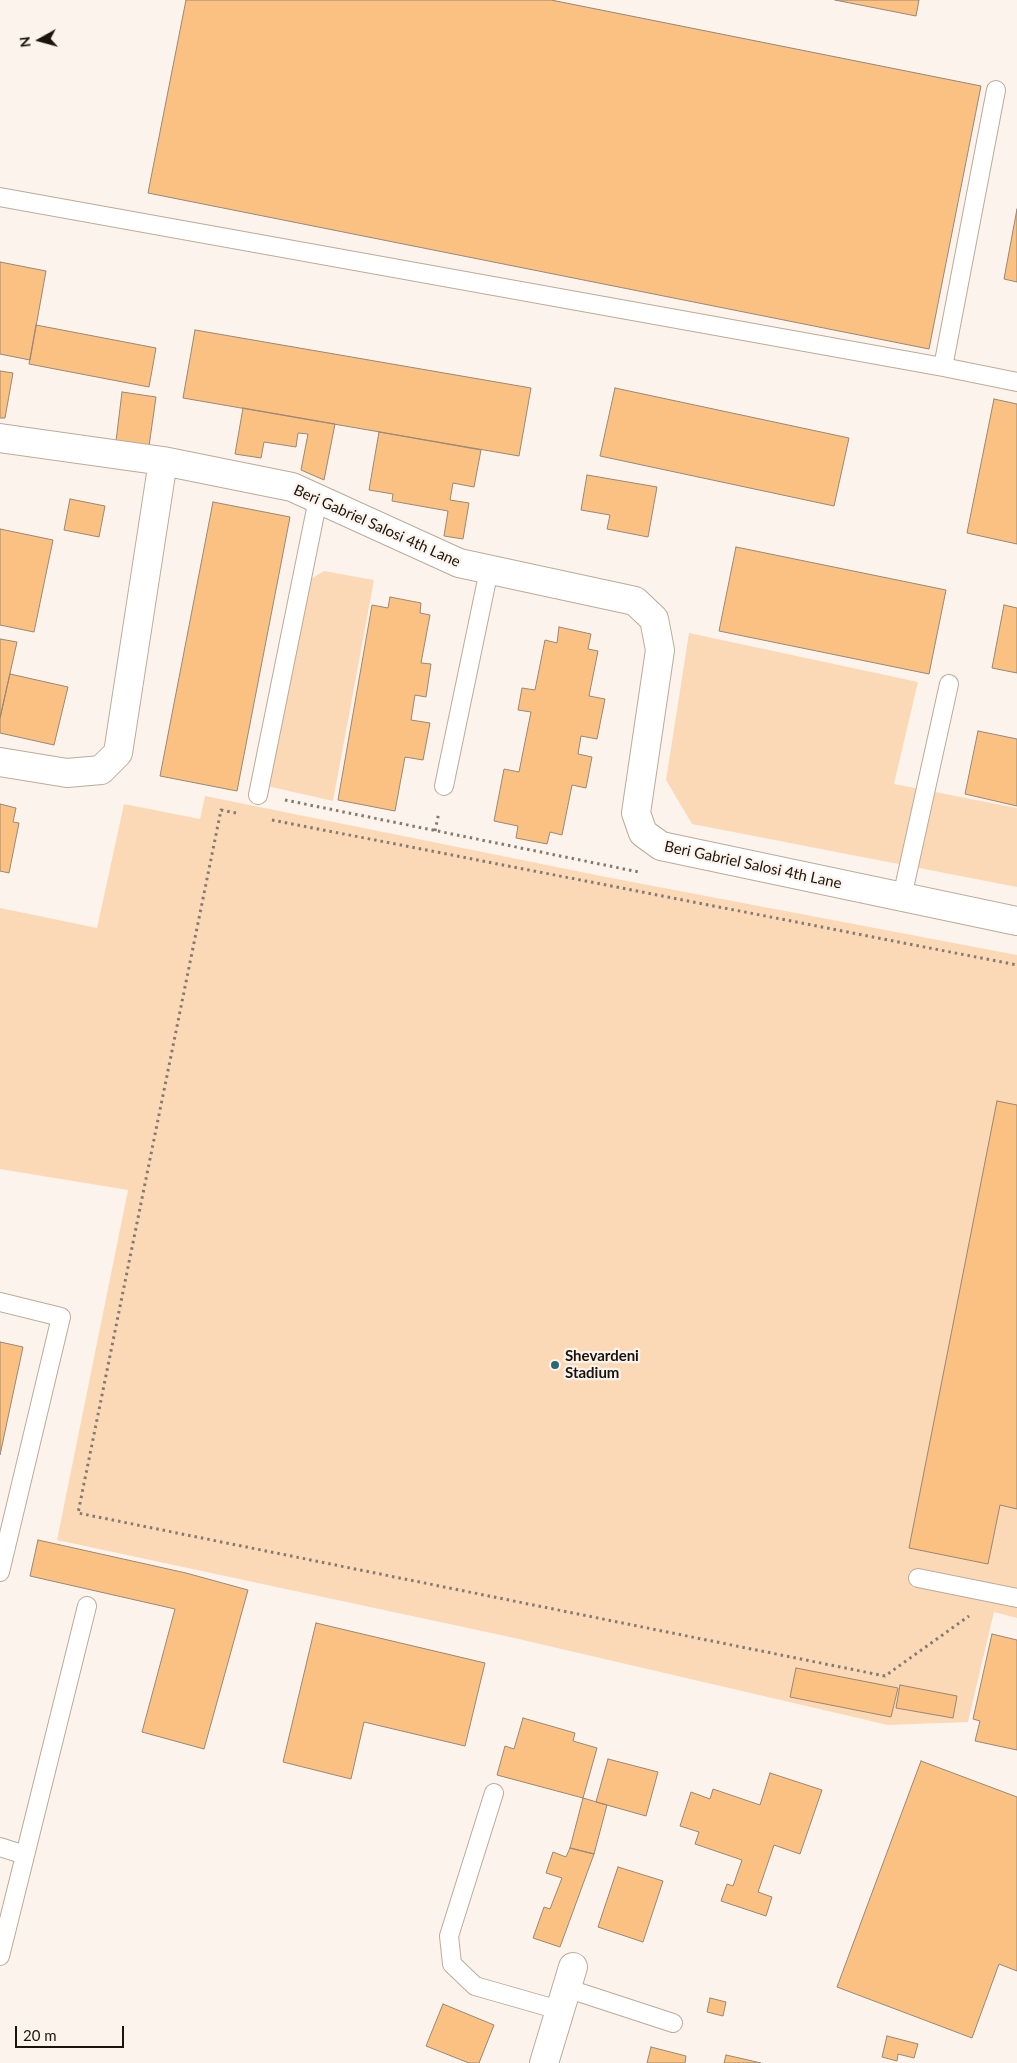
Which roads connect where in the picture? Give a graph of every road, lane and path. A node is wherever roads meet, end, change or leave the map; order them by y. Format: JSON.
{"nodes":[{"id":1,"x":996,"y":90,"type":"dead end"},
{"id":2,"x":0,"y":197,"type":"edge"},
{"id":3,"x":943,"y":367,"type":"junction"},
{"id":4,"x":1017,"y":382,"type":"edge"},
{"id":5,"x":0,"y":438,"type":"edge"},
{"id":6,"x":163,"y":461,"type":"junction"},
{"id":7,"x":318,"y":499,"type":"junction"},
{"id":8,"x":489,"y":570,"type":"junction"},
{"id":9,"x":949,"y":684,"type":"dead end"},
{"id":10,"x":0,"y":762,"type":"edge"},
{"id":11,"x":444,"y":786,"type":"dead end"},
{"id":12,"x":258,"y":795,"type":"dead end"},
{"id":13,"x":241,"y":814,"type":"dead end"},
{"id":14,"x":270,"y":819,"type":"dead end"},
{"id":15,"x":902,"y":897,"type":"junction"},
{"id":16,"x":1017,"y":921,"type":"edge"},
{"id":17,"x":1017,"y":965,"type":"edge"},
{"id":18,"x":0,"y":1302,"type":"edge"},
{"id":19,"x":0,"y":1572,"type":"edge"},
{"id":20,"x":918,"y":1578,"type":"dead end"},
{"id":21,"x":1008,"y":1596,"type":"edge"},
{"id":22,"x":87,"y":1606,"type":"dead end"},
{"id":23,"x":494,"y":1793,"type":"dead end"},
{"id":24,"x":0,"y":1847,"type":"edge"},
{"id":25,"x":25,"y":1854,"type":"junction"},
{"id":26,"x":0,"y":1956,"type":"edge"},
{"id":27,"x":566,"y":1988,"type":"junction"},
{"id":28,"x":673,"y":2023,"type":"dead end"},
{"id":29,"x":544,"y":2063,"type":"edge"}],
"edges":[{"from":1,"to":3,"type":"lane"},
{"from":2,"to":3,"type":"lane"},
{"from":3,"to":4,"type":"lane"},
{"from":5,"to":6,"type":"street","name":"Beri Gabriel Salosi 4th Lane"},
{"from":6,"to":7,"type":"street","name":"Beri Gabriel Salosi 4th Lane"},
{"from":6,"to":10,"type":"street"},
{"from":7,"to":8,"type":"street","name":"Beri Gabriel Salosi 4th Lane"},
{"from":7,"to":12,"type":"lane"},
{"from":8,"to":11,"type":"lane"},
{"from":8,"to":15,"type":"street","name":"Beri Gabriel Salosi 4th Lane"},
{"from":9,"to":15,"type":"lane"},
{"from":13,"to":21,"type":"path"},
{"from":14,"to":17,"type":"path"},
{"from":15,"to":16,"type":"street","name":"Beri Gabriel Salosi 4th Lane"},
{"from":18,"to":19,"type":"lane"},
{"from":20,"to":21,"type":"lane"},
{"from":22,"to":25,"type":"lane"},
{"from":23,"to":27,"type":"lane"},
{"from":24,"to":25,"type":"lane"},
{"from":25,"to":26,"type":"lane"},
{"from":27,"to":28,"type":"lane"},
{"from":27,"to":29,"type":"street"}]}
